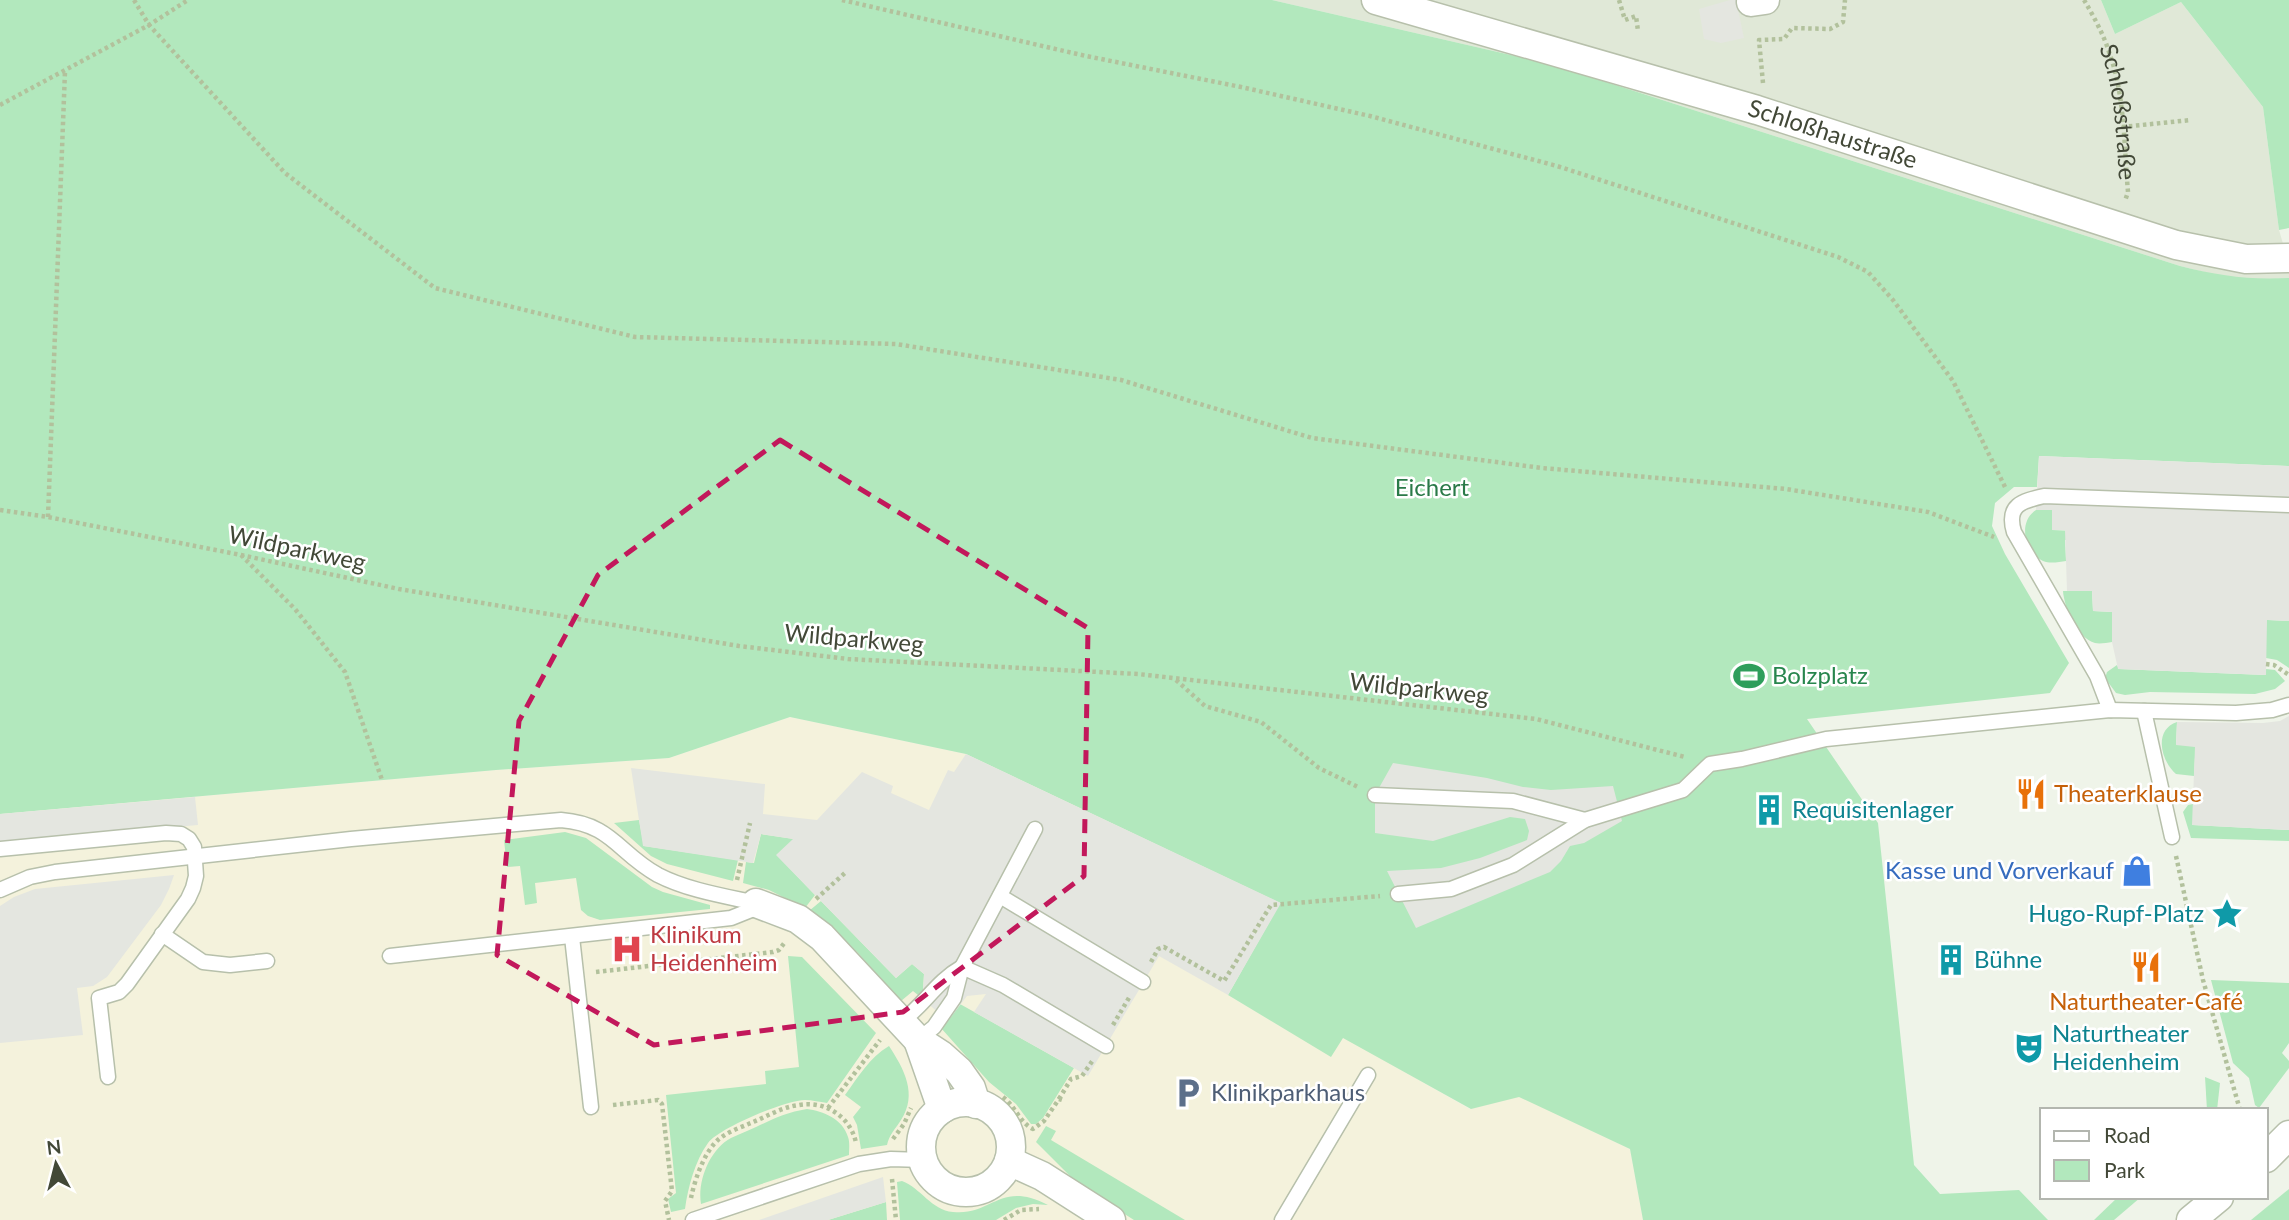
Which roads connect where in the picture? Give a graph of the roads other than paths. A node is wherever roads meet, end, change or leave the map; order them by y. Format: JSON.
{"nodes":[{"id":1,"x":1376,"y":0,"type":"edge"},
{"id":2,"x":2289,"y":258,"type":"edge"},
{"id":3,"x":2289,"y":505,"type":"edge"},
{"id":4,"x":2289,"y":705,"type":"edge"},
{"id":5,"x":2110,"y":710,"type":"junction"},
{"id":6,"x":2144,"y":711,"type":"junction"},
{"id":7,"x":1375,"y":795,"type":"road end"},
{"id":8,"x":1585,"y":820,"type":"junction"},
{"id":9,"x":1035,"y":830,"type":"dead end"},
{"id":10,"x":2172,"y":838,"type":"road end"},
{"id":11,"x":0,"y":849,"type":"edge"},
{"id":12,"x":195,"y":858,"type":"junction"},
{"id":13,"x":0,"y":890,"type":"edge"},
{"id":14,"x":1398,"y":894,"type":"road end"},
{"id":15,"x":1000,"y":896,"type":"junction"},
{"id":16,"x":745,"y":901,"type":"junction"},
{"id":17,"x":162,"y":934,"type":"junction"},
{"id":18,"x":572,"y":937,"type":"junction"},
{"id":19,"x":390,"y":956,"type":"dead end"},
{"id":20,"x":267,"y":961,"type":"dead end"},
{"id":21,"x":962,"y":967,"type":"junction"},
{"id":22,"x":1142,"y":981,"type":"road end"},
{"id":23,"x":901,"y":1032,"type":"junction"},
{"id":24,"x":1104,"y":1045,"type":"road end"},
{"id":25,"x":1368,"y":1075,"type":"dead end"},
{"id":26,"x":108,"y":1077,"type":"dead end"},
{"id":27,"x":976,"y":1104,"type":"junction"},
{"id":28,"x":592,"y":1107,"type":"road end"},
{"id":29,"x":942,"y":1109,"type":"junction"},
{"id":30,"x":2289,"y":1135,"type":"edge"},
{"id":31,"x":2268,"y":1156,"type":"edge"},
{"id":32,"x":923,"y":1160,"type":"junction"},
{"id":33,"x":1009,"y":1161,"type":"junction"},
{"id":34,"x":2217,"y":1199,"type":"edge"},
{"id":35,"x":695,"y":1220,"type":"edge"},
{"id":36,"x":1111,"y":1220,"type":"edge"},
{"id":37,"x":1282,"y":1220,"type":"edge"},
{"id":38,"x":2191,"y":1220,"type":"edge"}],
"edges":[{"from":1,"to":2,"type":"street","name":"Schloßhaustraße"},
{"from":3,"to":5,"type":"lane"},
{"from":4,"to":6,"type":"lane"},
{"from":5,"to":6,"type":"lane"},
{"from":5,"to":8,"type":"lane"},
{"from":6,"to":10,"type":"lane"},
{"from":7,"to":8,"type":"lane"},
{"from":8,"to":14,"type":"lane"},
{"from":9,"to":15,"type":"lane"},
{"from":11,"to":12,"type":"lane"},
{"from":12,"to":13,"type":"lane"},
{"from":12,"to":16,"type":"lane"},
{"from":12,"to":17,"type":"lane"},
{"from":15,"to":21,"type":"lane"},
{"from":15,"to":22,"type":"lane"},
{"from":16,"to":18,"type":"lane"},
{"from":16,"to":23,"type":"street"},
{"from":17,"to":20,"type":"lane"},
{"from":17,"to":26,"type":"lane"},
{"from":18,"to":19,"type":"lane"},
{"from":18,"to":28,"type":"lane"},
{"from":21,"to":23,"type":"lane"},
{"from":21,"to":23,"type":"lane"},
{"from":21,"to":24,"type":"lane"},
{"from":23,"to":27,"type":"street"},
{"from":23,"to":29,"type":"street"},
{"from":25,"to":37,"type":"lane"},
{"from":27,"to":29,"type":"street"},
{"from":27,"to":33,"type":"street"},
{"from":29,"to":32,"type":"street"},
{"from":30,"to":31,"type":"street"},
{"from":32,"to":33,"type":"street"},
{"from":32,"to":35,"type":"lane"},
{"from":33,"to":36,"type":"street"},
{"from":34,"to":38,"type":"street"}]}
